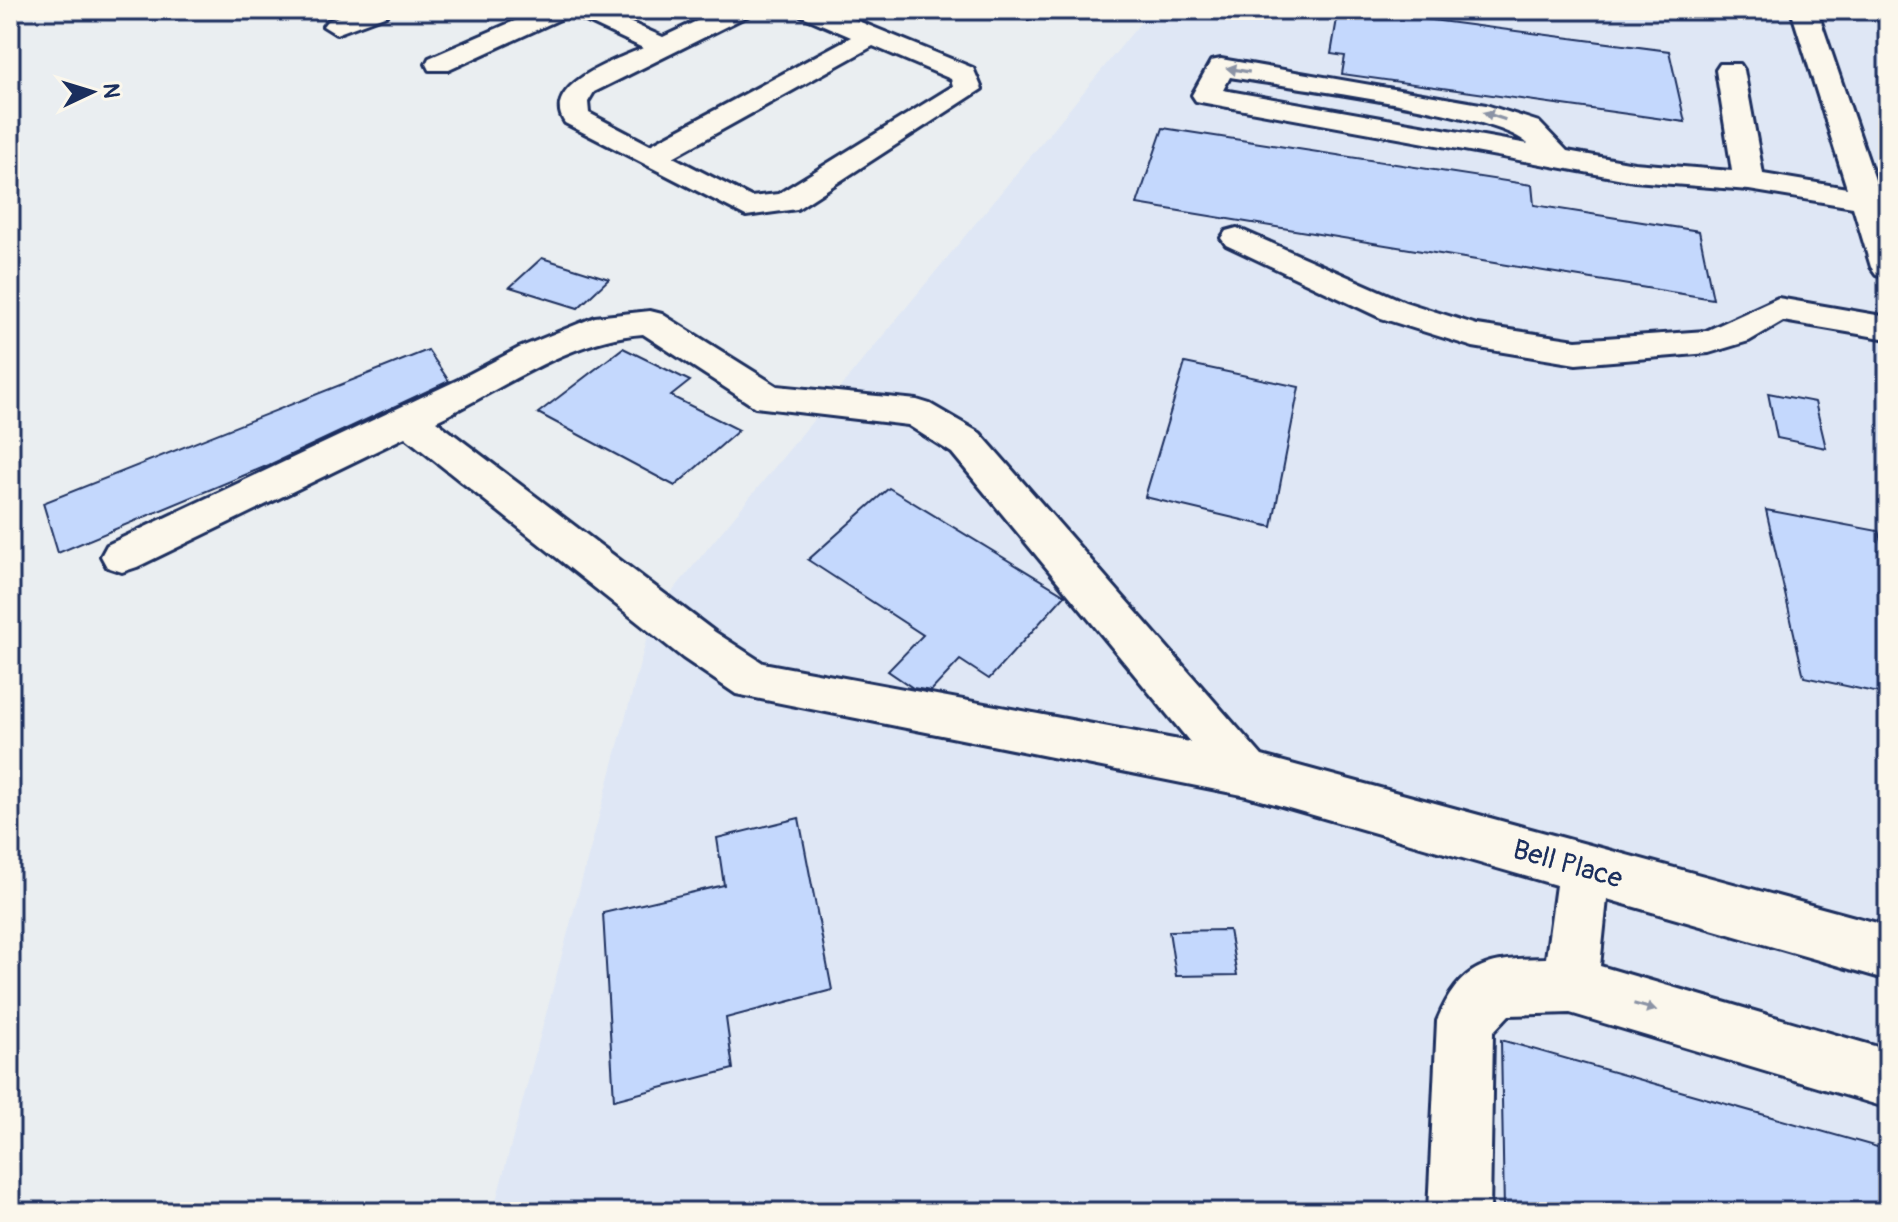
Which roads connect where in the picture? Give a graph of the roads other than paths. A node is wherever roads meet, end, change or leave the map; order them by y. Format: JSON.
{"nodes":[{"id":1,"x":378,"y":10,"type":"edge"},
{"id":2,"x":561,"y":10,"type":"edge"},
{"id":3,"x":581,"y":10,"type":"edge"},
{"id":4,"x":740,"y":10,"type":"edge"},
{"id":5,"x":809,"y":10,"type":"edge"},
{"id":6,"x":1804,"y":10,"type":"edge"},
{"id":7,"x":336,"y":26,"type":"dead end"},
{"id":8,"x":871,"y":36,"type":"junction"},
{"id":9,"x":663,"y":47,"type":"junction"},
{"id":10,"x":439,"y":64,"type":"dead end"},
{"id":11,"x":1730,"y":70,"type":"dead end"},
{"id":12,"x":650,"y":157,"type":"junction"},
{"id":13,"x":1557,"y":158,"type":"junction"},
{"id":14,"x":1749,"y":181,"type":"junction"},
{"id":15,"x":1866,"y":200,"type":"junction"},
{"id":16,"x":1237,"y":238,"type":"dead end"},
{"id":17,"x":1888,"y":267,"type":"edge"},
{"id":18,"x":1888,"y":328,"type":"edge"},
{"id":19,"x":408,"y":419,"type":"junction"},
{"id":20,"x":122,"y":556,"type":"dead end"},
{"id":21,"x":1247,"y":774,"type":"junction"},
{"id":22,"x":1584,"y":868,"type":"junction"},
{"id":23,"x":1888,"y":953,"type":"edge"},
{"id":24,"x":1570,"y":985,"type":"junction"},
{"id":25,"x":1888,"y":1079,"type":"edge"},
{"id":26,"x":1459,"y":1212,"type":"edge"}],
"edges":[{"from":1,"to":7,"type":"street"},
{"from":2,"to":10,"type":"street"},
{"from":3,"to":9,"type":"street"},
{"from":4,"to":9,"type":"street"},
{"from":5,"to":8,"type":"street"},
{"from":6,"to":15,"type":"street"},
{"from":8,"to":12,"type":"street"},
{"from":8,"to":12,"type":"street"},
{"from":9,"to":12,"type":"street"},
{"from":11,"to":14,"type":"street"},
{"from":13,"to":13,"type":"street","one_way":true},
{"from":13,"to":14,"type":"street"},
{"from":14,"to":15,"type":"street"},
{"from":15,"to":17,"type":"street"},
{"from":16,"to":18,"type":"street"},
{"from":19,"to":20,"type":"street"},
{"from":19,"to":21,"type":"street","name":"Bell Place"},
{"from":19,"to":21,"type":"street"},
{"from":21,"to":22,"type":"street","name":"Bell Place"},
{"from":22,"to":23,"type":"street","name":"Bell Place"},
{"from":22,"to":24,"type":"street"},
{"from":24,"to":25,"type":"street","one_way":true},
{"from":24,"to":26,"type":"street"}]}
